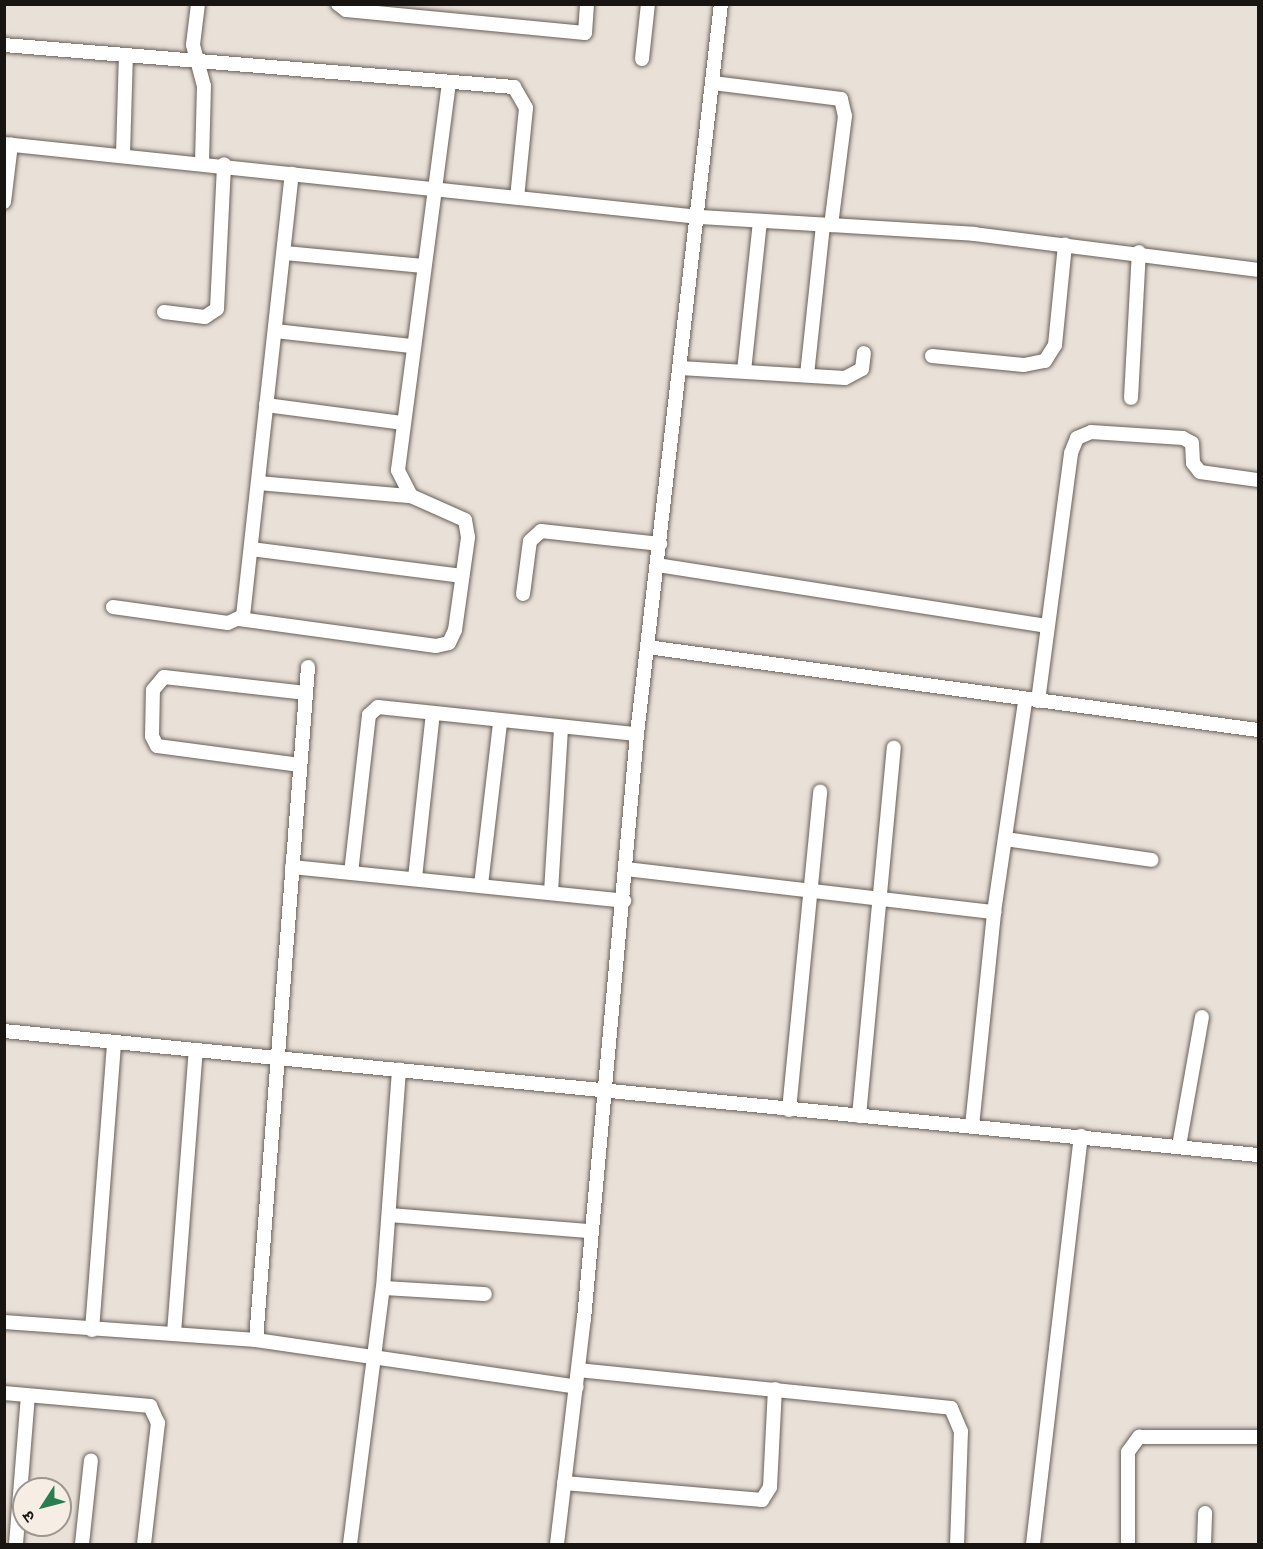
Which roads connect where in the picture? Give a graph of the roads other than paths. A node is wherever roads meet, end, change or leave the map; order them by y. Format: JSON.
{"nodes":[{"id":1,"x":198,"y":4,"type":"edge"},
{"id":2,"x":338,"y":4,"type":"edge"},
{"id":3,"x":587,"y":4,"type":"edge"},
{"id":4,"x":648,"y":4,"type":"edge"},
{"id":5,"x":721,"y":4,"type":"edge"},
{"id":6,"x":4,"y":45,"type":"edge"},
{"id":7,"x":126,"y":55,"type":"junction"},
{"id":8,"x":642,"y":59,"type":"dead end"},
{"id":9,"x":195,"y":60,"type":"junction"},
{"id":10,"x":449,"y":82,"type":"junction"},
{"id":11,"x":713,"y":83,"type":"junction"},
{"id":12,"x":8,"y":144,"type":"edge"},
{"id":13,"x":123,"y":154,"type":"junction"},
{"id":14,"x":202,"y":161,"type":"junction"},
{"id":15,"x":224,"y":164,"type":"junction"},
{"id":16,"x":292,"y":174,"type":"junction"},
{"id":17,"x":435,"y":190,"type":"junction"},
{"id":18,"x":517,"y":198,"type":"junction"},
{"id":19,"x":4,"y":202,"type":"edge"},
{"id":20,"x":699,"y":217,"type":"junction"},
{"id":21,"x":760,"y":221,"type":"junction"},
{"id":22,"x":827,"y":225,"type":"junction"},
{"id":23,"x":1065,"y":244,"type":"junction"},
{"id":24,"x":1139,"y":252,"type":"junction"},
{"id":25,"x":285,"y":254,"type":"junction"},
{"id":26,"x":423,"y":266,"type":"junction"},
{"id":27,"x":1258,"y":270,"type":"edge"},
{"id":28,"x":164,"y":312,"type":"dead end"},
{"id":29,"x":275,"y":331,"type":"junction"},
{"id":30,"x":411,"y":346,"type":"junction"},
{"id":31,"x":864,"y":353,"type":"dead end"},
{"id":32,"x":932,"y":356,"type":"dead end"},
{"id":33,"x":680,"y":368,"type":"junction"},
{"id":34,"x":744,"y":371,"type":"junction"},
{"id":35,"x":807,"y":375,"type":"junction"},
{"id":36,"x":1131,"y":398,"type":"dead end"},
{"id":37,"x":266,"y":405,"type":"junction"},
{"id":38,"x":402,"y":423,"type":"junction"},
{"id":39,"x":1258,"y":480,"type":"edge"},
{"id":40,"x":258,"y":483,"type":"junction"},
{"id":41,"x":411,"y":496,"type":"junction"},
{"id":42,"x":660,"y":544,"type":"junction"},
{"id":43,"x":251,"y":549,"type":"junction"},
{"id":44,"x":657,"y":564,"type":"junction"},
{"id":45,"x":462,"y":576,"type":"junction"},
{"id":46,"x":523,"y":594,"type":"dead end"},
{"id":47,"x":113,"y":607,"type":"dead end"},
{"id":48,"x":239,"y":619,"type":"junction"},
{"id":49,"x":1047,"y":626,"type":"junction"},
{"id":50,"x":647,"y":647,"type":"junction"},
{"id":51,"x":308,"y":667,"type":"dead end"},
{"id":52,"x":306,"y":693,"type":"junction"},
{"id":53,"x":1032,"y":701,"type":"junction"},
{"id":54,"x":433,"y":713,"type":"junction"},
{"id":55,"x":500,"y":723,"type":"junction"},
{"id":56,"x":561,"y":728,"type":"junction"},
{"id":57,"x":1258,"y":730,"type":"edge"},
{"id":58,"x":637,"y":734,"type":"junction"},
{"id":59,"x":894,"y":748,"type":"dead end"},
{"id":60,"x":300,"y":765,"type":"junction"},
{"id":61,"x":820,"y":792,"type":"dead end"},
{"id":62,"x":1005,"y":839,"type":"junction"},
{"id":63,"x":1152,"y":860,"type":"dead end"},
{"id":64,"x":292,"y":867,"type":"junction"},
{"id":65,"x":626,"y":869,"type":"junction"},
{"id":66,"x":351,"y":873,"type":"junction"},
{"id":67,"x":415,"y":878,"type":"junction"},
{"id":68,"x":482,"y":885,"type":"junction"},
{"id":69,"x":809,"y":890,"type":"junction"},
{"id":70,"x":551,"y":892,"type":"junction"},
{"id":71,"x":876,"y":899,"type":"junction"},
{"id":72,"x":624,"y":901,"type":"junction"},
{"id":73,"x":994,"y":912,"type":"junction"},
{"id":74,"x":1202,"y":1017,"type":"dead end"},
{"id":75,"x":4,"y":1031,"type":"edge"},
{"id":76,"x":114,"y":1043,"type":"junction"},
{"id":77,"x":196,"y":1050,"type":"junction"},
{"id":78,"x":282,"y":1059,"type":"junction"},
{"id":79,"x":399,"y":1070,"type":"junction"},
{"id":80,"x":604,"y":1093,"type":"junction"},
{"id":81,"x":789,"y":1110,"type":"junction"},
{"id":82,"x":859,"y":1116,"type":"junction"},
{"id":83,"x":972,"y":1126,"type":"junction"},
{"id":84,"x":1081,"y":1136,"type":"junction"},
{"id":85,"x":1179,"y":1146,"type":"junction"},
{"id":86,"x":1258,"y":1155,"type":"edge"},
{"id":87,"x":390,"y":1215,"type":"junction"},
{"id":88,"x":590,"y":1231,"type":"junction"},
{"id":89,"x":383,"y":1288,"type":"junction"},
{"id":90,"x":484,"y":1294,"type":"dead end"},
{"id":91,"x":4,"y":1322,"type":"edge"},
{"id":92,"x":92,"y":1330,"type":"junction"},
{"id":93,"x":174,"y":1333,"type":"junction"},
{"id":94,"x":256,"y":1340,"type":"junction"},
{"id":95,"x":373,"y":1355,"type":"junction"},
{"id":96,"x":578,"y":1370,"type":"junction"},
{"id":97,"x":577,"y":1387,"type":"junction"},
{"id":98,"x":776,"y":1389,"type":"junction"},
{"id":99,"x":4,"y":1393,"type":"edge"},
{"id":100,"x":28,"y":1395,"type":"junction"},
{"id":101,"x":1258,"y":1437,"type":"edge"},
{"id":102,"x":91,"y":1460,"type":"dead end"},
{"id":103,"x":564,"y":1483,"type":"junction"},
{"id":104,"x":1205,"y":1514,"type":"dead end"},
{"id":105,"x":16,"y":1545,"type":"edge"},
{"id":106,"x":82,"y":1545,"type":"edge"},
{"id":107,"x":144,"y":1545,"type":"edge"},
{"id":108,"x":350,"y":1545,"type":"edge"},
{"id":109,"x":557,"y":1545,"type":"edge"},
{"id":110,"x":957,"y":1545,"type":"edge"},
{"id":111,"x":1032,"y":1545,"type":"edge"},
{"id":112,"x":1128,"y":1545,"type":"edge"},
{"id":113,"x":1204,"y":1545,"type":"edge"}],
"edges":[{"from":1,"to":9,"type":"street"},
{"from":2,"to":3,"type":"street"},
{"from":4,"to":8,"type":"street"},
{"from":5,"to":11,"type":"street"},
{"from":6,"to":7,"type":"street"},
{"from":7,"to":9,"type":"street"},
{"from":7,"to":13,"type":"street"},
{"from":9,"to":10,"type":"street"},
{"from":9,"to":14,"type":"street"},
{"from":10,"to":17,"type":"street"},
{"from":10,"to":18,"type":"street"},
{"from":11,"to":20,"type":"street"},
{"from":11,"to":22,"type":"street"},
{"from":12,"to":13,"type":"street"},
{"from":12,"to":19,"type":"street"},
{"from":13,"to":14,"type":"street"},
{"from":14,"to":15,"type":"street"},
{"from":15,"to":16,"type":"street"},
{"from":15,"to":28,"type":"street"},
{"from":16,"to":17,"type":"street"},
{"from":16,"to":25,"type":"street"},
{"from":17,"to":18,"type":"street"},
{"from":17,"to":26,"type":"street"},
{"from":18,"to":20,"type":"street"},
{"from":20,"to":21,"type":"street"},
{"from":20,"to":33,"type":"street"},
{"from":21,"to":22,"type":"street"},
{"from":21,"to":34,"type":"street"},
{"from":22,"to":23,"type":"street"},
{"from":22,"to":35,"type":"street"},
{"from":23,"to":24,"type":"street"},
{"from":23,"to":32,"type":"street"},
{"from":24,"to":27,"type":"street"},
{"from":24,"to":36,"type":"street"},
{"from":25,"to":26,"type":"street"},
{"from":25,"to":29,"type":"street"},
{"from":26,"to":30,"type":"street"},
{"from":29,"to":30,"type":"street"},
{"from":29,"to":37,"type":"street"},
{"from":30,"to":38,"type":"street"},
{"from":31,"to":35,"type":"street"},
{"from":33,"to":34,"type":"street"},
{"from":33,"to":42,"type":"street"},
{"from":34,"to":35,"type":"street"},
{"from":37,"to":38,"type":"street"},
{"from":37,"to":40,"type":"street"},
{"from":38,"to":41,"type":"street"},
{"from":39,"to":49,"type":"street"},
{"from":40,"to":41,"type":"street"},
{"from":40,"to":43,"type":"street"},
{"from":41,"to":45,"type":"street"},
{"from":42,"to":44,"type":"street"},
{"from":42,"to":46,"type":"street"},
{"from":43,"to":45,"type":"street"},
{"from":43,"to":48,"type":"street"},
{"from":44,"to":49,"type":"street"},
{"from":44,"to":50,"type":"street"},
{"from":45,"to":48,"type":"street"},
{"from":47,"to":48,"type":"street"},
{"from":49,"to":53,"type":"street"},
{"from":50,"to":53,"type":"street"},
{"from":50,"to":58,"type":"street"},
{"from":51,"to":52,"type":"street"},
{"from":52,"to":60,"type":"street"},
{"from":52,"to":60,"type":"street"},
{"from":53,"to":57,"type":"street"},
{"from":53,"to":62,"type":"street"},
{"from":54,"to":55,"type":"street"},
{"from":54,"to":66,"type":"street"},
{"from":54,"to":67,"type":"street"},
{"from":55,"to":56,"type":"street"},
{"from":55,"to":68,"type":"street"},
{"from":56,"to":58,"type":"street"},
{"from":56,"to":70,"type":"street"},
{"from":58,"to":65,"type":"street"},
{"from":59,"to":71,"type":"street"},
{"from":60,"to":64,"type":"street"},
{"from":61,"to":69,"type":"street"},
{"from":62,"to":63,"type":"street"},
{"from":62,"to":73,"type":"street"},
{"from":64,"to":66,"type":"street"},
{"from":64,"to":78,"type":"street"},
{"from":65,"to":69,"type":"street"},
{"from":65,"to":72,"type":"street"},
{"from":66,"to":67,"type":"street"},
{"from":67,"to":68,"type":"street"},
{"from":68,"to":70,"type":"street"},
{"from":69,"to":71,"type":"street"},
{"from":69,"to":81,"type":"street"},
{"from":70,"to":72,"type":"street"},
{"from":71,"to":73,"type":"street"},
{"from":71,"to":82,"type":"street"},
{"from":72,"to":80,"type":"street"},
{"from":73,"to":83,"type":"street"},
{"from":74,"to":85,"type":"street"},
{"from":75,"to":76,"type":"street"},
{"from":76,"to":77,"type":"street"},
{"from":76,"to":92,"type":"street"},
{"from":77,"to":78,"type":"street"},
{"from":77,"to":93,"type":"street"},
{"from":78,"to":79,"type":"street"},
{"from":78,"to":94,"type":"street"},
{"from":79,"to":80,"type":"street"},
{"from":79,"to":87,"type":"street"},
{"from":80,"to":81,"type":"street"},
{"from":80,"to":88,"type":"street"},
{"from":81,"to":82,"type":"street"},
{"from":82,"to":83,"type":"street"},
{"from":83,"to":84,"type":"street"},
{"from":84,"to":85,"type":"street"},
{"from":84,"to":111,"type":"street"},
{"from":85,"to":86,"type":"street"},
{"from":87,"to":88,"type":"street"},
{"from":87,"to":89,"type":"street"},
{"from":88,"to":96,"type":"street"},
{"from":89,"to":90,"type":"street"},
{"from":89,"to":95,"type":"street"},
{"from":91,"to":92,"type":"street"},
{"from":92,"to":93,"type":"street"},
{"from":93,"to":94,"type":"street"},
{"from":94,"to":95,"type":"street"},
{"from":95,"to":97,"type":"street"},
{"from":95,"to":108,"type":"street"},
{"from":96,"to":97,"type":"street"},
{"from":96,"to":98,"type":"street"},
{"from":97,"to":103,"type":"street"},
{"from":98,"to":103,"type":"street"},
{"from":98,"to":110,"type":"street"},
{"from":99,"to":100,"type":"street"},
{"from":100,"to":105,"type":"street"},
{"from":100,"to":107,"type":"street"},
{"from":101,"to":112,"type":"street"},
{"from":102,"to":106,"type":"street"},
{"from":103,"to":109,"type":"street"},
{"from":104,"to":113,"type":"street"}]}
